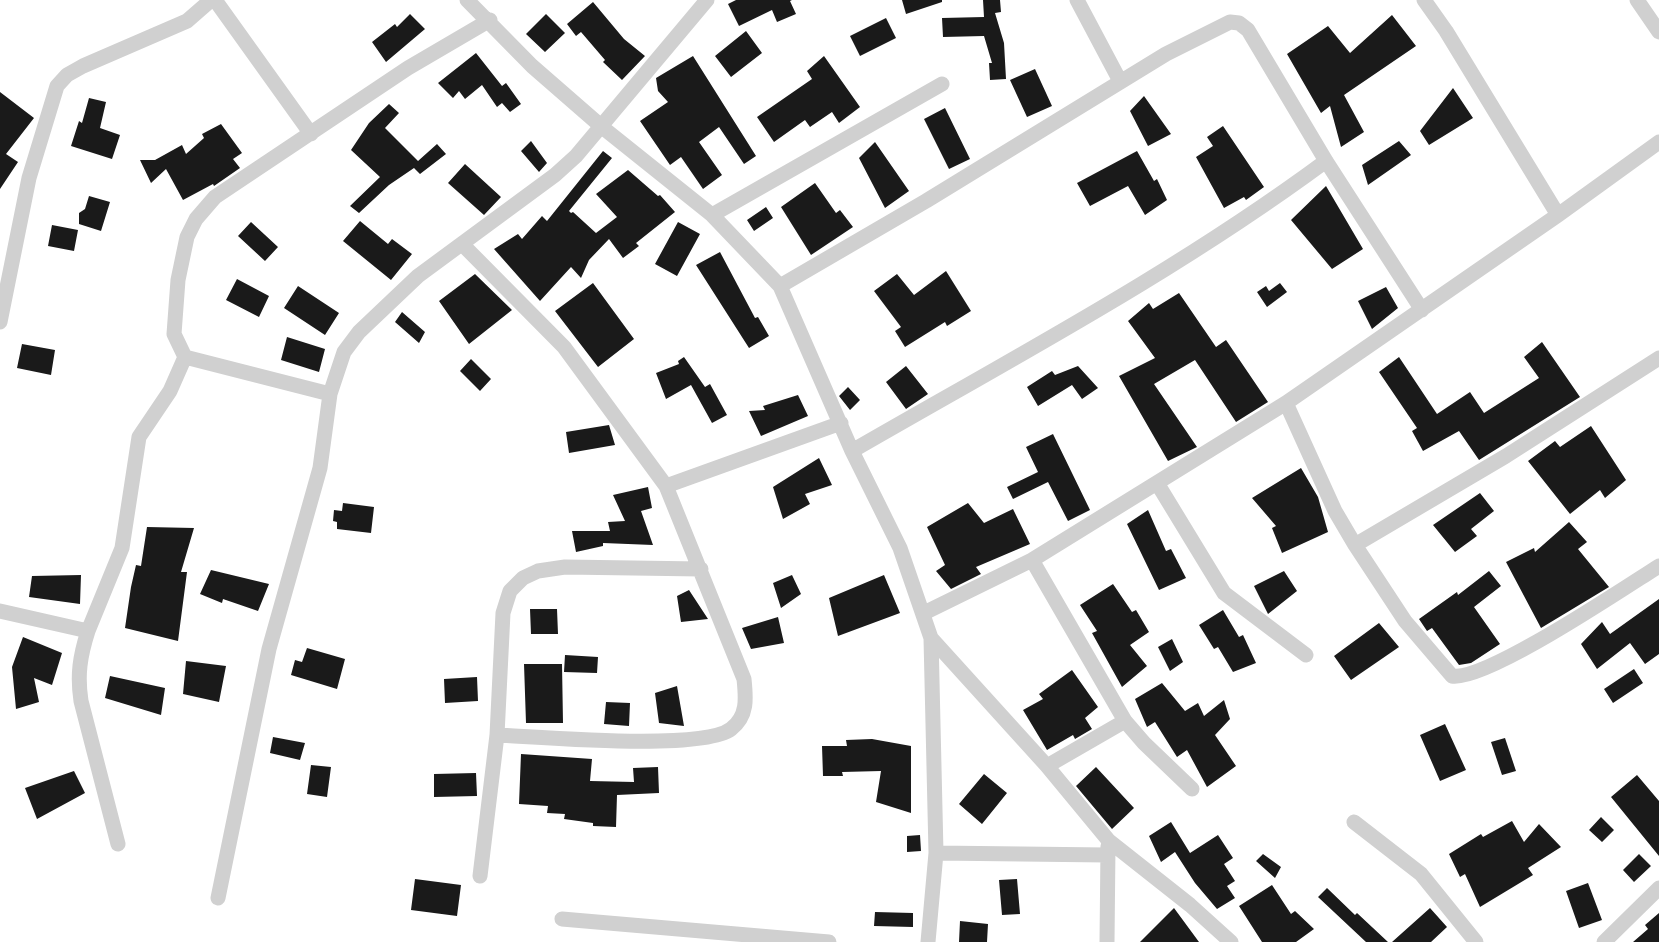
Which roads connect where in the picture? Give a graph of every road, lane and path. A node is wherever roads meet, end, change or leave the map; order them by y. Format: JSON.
{"nodes":[{"id":1,"x":211,"y":0,"type":"edge"},
{"id":2,"x":215,"y":0,"type":"edge"},
{"id":3,"x":707,"y":0,"type":"edge"},
{"id":4,"x":1077,"y":0,"type":"edge"},
{"id":5,"x":1424,"y":0,"type":"edge"},
{"id":6,"x":1637,"y":0,"type":"edge"},
{"id":7,"x":472,"y":2,"type":"edge"},
{"id":8,"x":490,"y":20,"type":"junction"},
{"id":9,"x":1659,"y":32,"type":"edge"},
{"id":10,"x":1120,"y":81,"type":"junction"},
{"id":11,"x":942,"y":84,"type":"dead end"},
{"id":12,"x":602,"y":127,"type":"junction"},
{"id":13,"x":311,"y":134,"type":"junction"},
{"id":14,"x":1659,"y":142,"type":"edge"},
{"id":15,"x":1326,"y":161,"type":"junction"},
{"id":16,"x":712,"y":215,"type":"junction"},
{"id":17,"x":1558,"y":216,"type":"junction"},
{"id":18,"x":463,"y":244,"type":"junction"},
{"id":19,"x":780,"y":286,"type":"junction"},
{"id":20,"x":1422,"y":310,"type":"junction"},
{"id":21,"x":0,"y":322,"type":"edge"},
{"id":22,"x":185,"y":357,"type":"junction"},
{"id":23,"x":1659,"y":358,"type":"edge"},
{"id":24,"x":330,"y":394,"type":"junction"},
{"id":25,"x":1286,"y":403,"type":"junction"},
{"id":26,"x":841,"y":423,"type":"junction"},
{"id":27,"x":852,"y":451,"type":"junction"},
{"id":28,"x":1157,"y":483,"type":"junction"},
{"id":29,"x":666,"y":486,"type":"junction"},
{"id":30,"x":1355,"y":545,"type":"junction"},
{"id":31,"x":1032,"y":560,"type":"junction"},
{"id":32,"x":1659,"y":566,"type":"edge"},
{"id":33,"x":701,"y":569,"type":"junction"},
{"id":34,"x":0,"y":611,"type":"edge"},
{"id":35,"x":924,"y":613,"type":"junction"},
{"id":36,"x":88,"y":631,"type":"junction"},
{"id":37,"x":932,"y":638,"type":"junction"},
{"id":38,"x":1306,"y":655,"type":"dead end"},
{"id":39,"x":1125,"y":720,"type":"junction"},
{"id":40,"x":497,"y":735,"type":"junction"},
{"id":41,"x":1047,"y":766,"type":"junction"},
{"id":42,"x":1192,"y":789,"type":"dead end"},
{"id":43,"x":1354,"y":822,"type":"dead end"},
{"id":44,"x":118,"y":844,"type":"dead end"},
{"id":45,"x":1108,"y":848,"type":"junction"},
{"id":46,"x":936,"y":853,"type":"junction"},
{"id":47,"x":480,"y":876,"type":"dead end"},
{"id":48,"x":1659,"y":888,"type":"edge"},
{"id":49,"x":218,"y":898,"type":"dead end"},
{"id":50,"x":562,"y":919,"type":"dead end"},
{"id":51,"x":829,"y":942,"type":"edge"},
{"id":52,"x":928,"y":942,"type":"edge"},
{"id":53,"x":1107,"y":942,"type":"edge"},
{"id":54,"x":1231,"y":942,"type":"edge"},
{"id":55,"x":1476,"y":942,"type":"edge"},
{"id":56,"x":1605,"y":942,"type":"edge"}],
"edges":[{"from":1,"to":21,"type":"street"},
{"from":2,"to":13,"type":"street"},
{"from":3,"to":12,"type":"street"},
{"from":4,"to":10,"type":"street"},
{"from":5,"to":17,"type":"street"},
{"from":6,"to":9,"type":"street"},
{"from":7,"to":8,"type":"street"},
{"from":8,"to":12,"type":"street"},
{"from":8,"to":13,"type":"street"},
{"from":10,"to":15,"type":"street"},
{"from":10,"to":19,"type":"street"},
{"from":11,"to":16,"type":"street"},
{"from":12,"to":16,"type":"street"},
{"from":12,"to":18,"type":"street"},
{"from":13,"to":22,"type":"street"},
{"from":14,"to":17,"type":"street"},
{"from":15,"to":20,"type":"street"},
{"from":15,"to":27,"type":"street"},
{"from":16,"to":19,"type":"street"},
{"from":17,"to":20,"type":"street"},
{"from":18,"to":24,"type":"street"},
{"from":18,"to":29,"type":"street"},
{"from":19,"to":26,"type":"street"},
{"from":20,"to":25,"type":"street"},
{"from":22,"to":24,"type":"street"},
{"from":22,"to":36,"type":"street"},
{"from":23,"to":30,"type":"street"},
{"from":24,"to":49,"type":"street"},
{"from":25,"to":28,"type":"street"},
{"from":25,"to":30,"type":"street"},
{"from":26,"to":27,"type":"street"},
{"from":26,"to":29,"type":"street"},
{"from":27,"to":35,"type":"street"},
{"from":28,"to":31,"type":"street"},
{"from":28,"to":38,"type":"street"},
{"from":29,"to":33,"type":"street"},
{"from":30,"to":32,"type":"street"},
{"from":31,"to":35,"type":"street"},
{"from":31,"to":39,"type":"street"},
{"from":33,"to":40,"type":"street"},
{"from":33,"to":40,"type":"street"},
{"from":34,"to":36,"type":"street"},
{"from":35,"to":37,"type":"street"},
{"from":36,"to":44,"type":"street"},
{"from":37,"to":41,"type":"street"},
{"from":37,"to":46,"type":"street"},
{"from":39,"to":41,"type":"street"},
{"from":39,"to":42,"type":"street"},
{"from":40,"to":47,"type":"street"},
{"from":41,"to":45,"type":"street"},
{"from":43,"to":55,"type":"street"},
{"from":45,"to":46,"type":"street"},
{"from":45,"to":53,"type":"street"},
{"from":45,"to":54,"type":"street"},
{"from":46,"to":52,"type":"street"},
{"from":48,"to":56,"type":"street"},
{"from":50,"to":51,"type":"street"}]}
